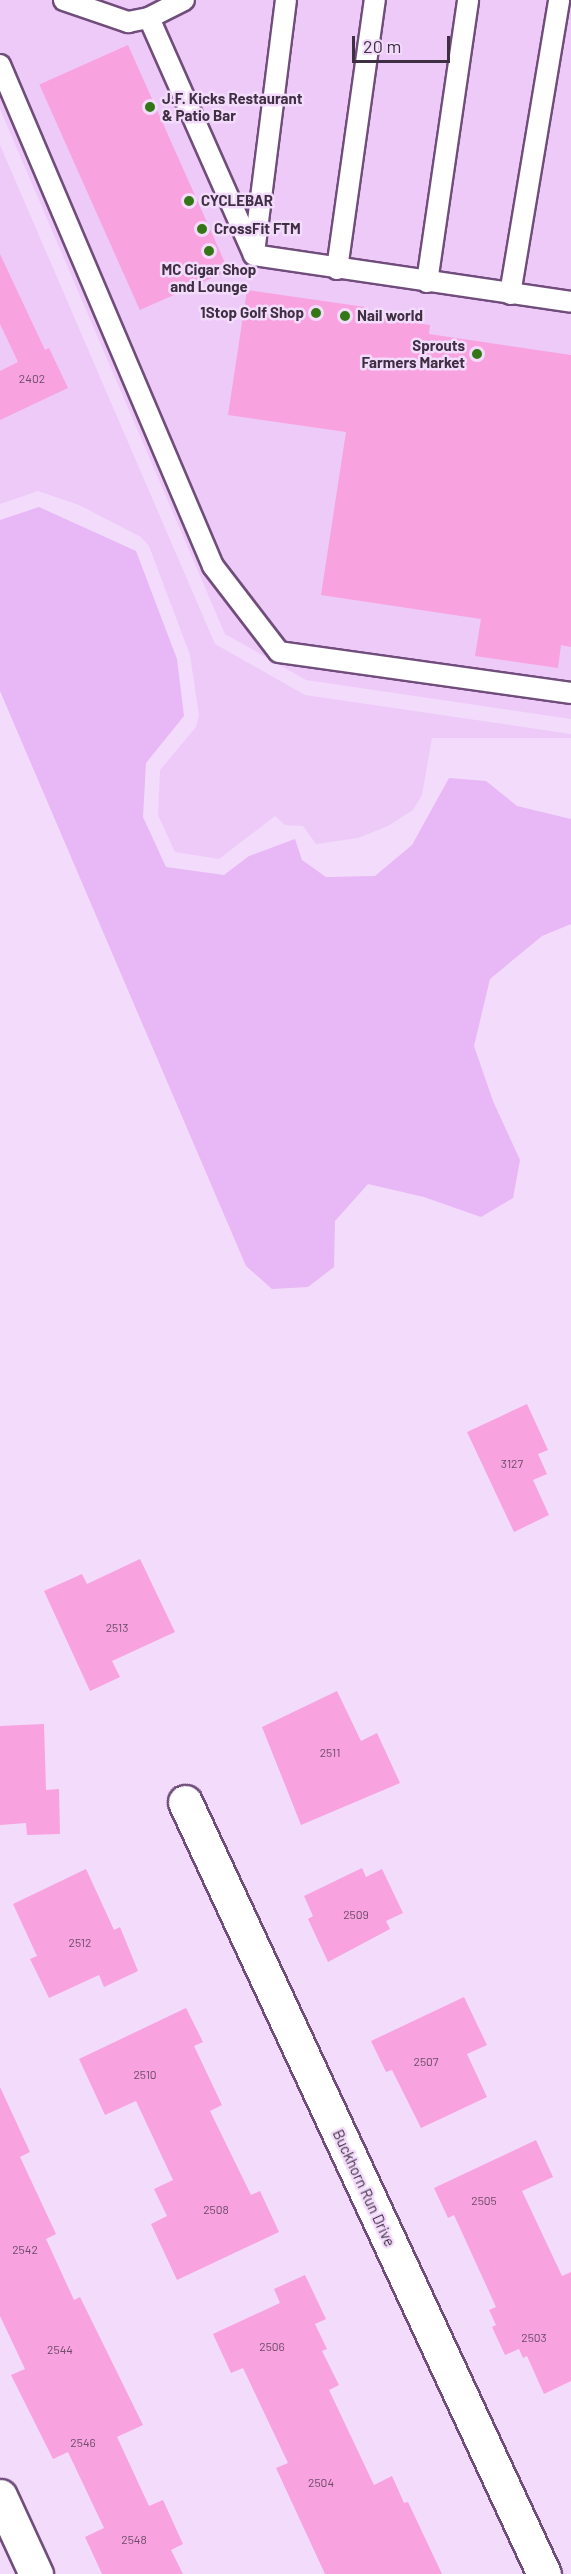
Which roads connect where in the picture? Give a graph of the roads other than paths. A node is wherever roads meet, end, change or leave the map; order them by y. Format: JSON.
{"nodes":[{"id":1,"x":63,"y":0,"type":"edge"},
{"id":2,"x":184,"y":0,"type":"edge"},
{"id":3,"x":286,"y":0,"type":"edge"},
{"id":4,"x":375,"y":0,"type":"edge"},
{"id":5,"x":468,"y":0,"type":"edge"},
{"id":6,"x":559,"y":0,"type":"edge"},
{"id":7,"x":149,"y":18,"type":"junction"},
{"id":8,"x":0,"y":65,"type":"edge"},
{"id":9,"x":254,"y":255,"type":"junction"},
{"id":10,"x":337,"y":269,"type":"junction"},
{"id":11,"x":427,"y":282,"type":"junction"},
{"id":12,"x":510,"y":294,"type":"junction"},
{"id":13,"x":571,"y":302,"type":"edge"},
{"id":14,"x":571,"y":693,"type":"edge"},
{"id":15,"x":185,"y":1802,"type":"dead end"},
{"id":16,"x":0,"y":2496,"type":"edge"},
{"id":17,"x":36,"y":2574,"type":"edge"},
{"id":18,"x":544,"y":2574,"type":"edge"}],
"edges":[{"from":1,"to":7,"type":"lane"},
{"from":2,"to":7,"type":"lane"},
{"from":3,"to":9,"type":"lane"},
{"from":4,"to":10,"type":"lane"},
{"from":5,"to":11,"type":"lane"},
{"from":6,"to":12,"type":"lane"},
{"from":7,"to":9,"type":"lane"},
{"from":8,"to":14,"type":"lane"},
{"from":9,"to":10,"type":"lane"},
{"from":10,"to":11,"type":"lane"},
{"from":11,"to":12,"type":"lane"},
{"from":12,"to":13,"type":"lane"},
{"from":15,"to":18,"type":"street","name":"Buckhorn Run Drive"},
{"from":16,"to":17,"type":"street"}]}
